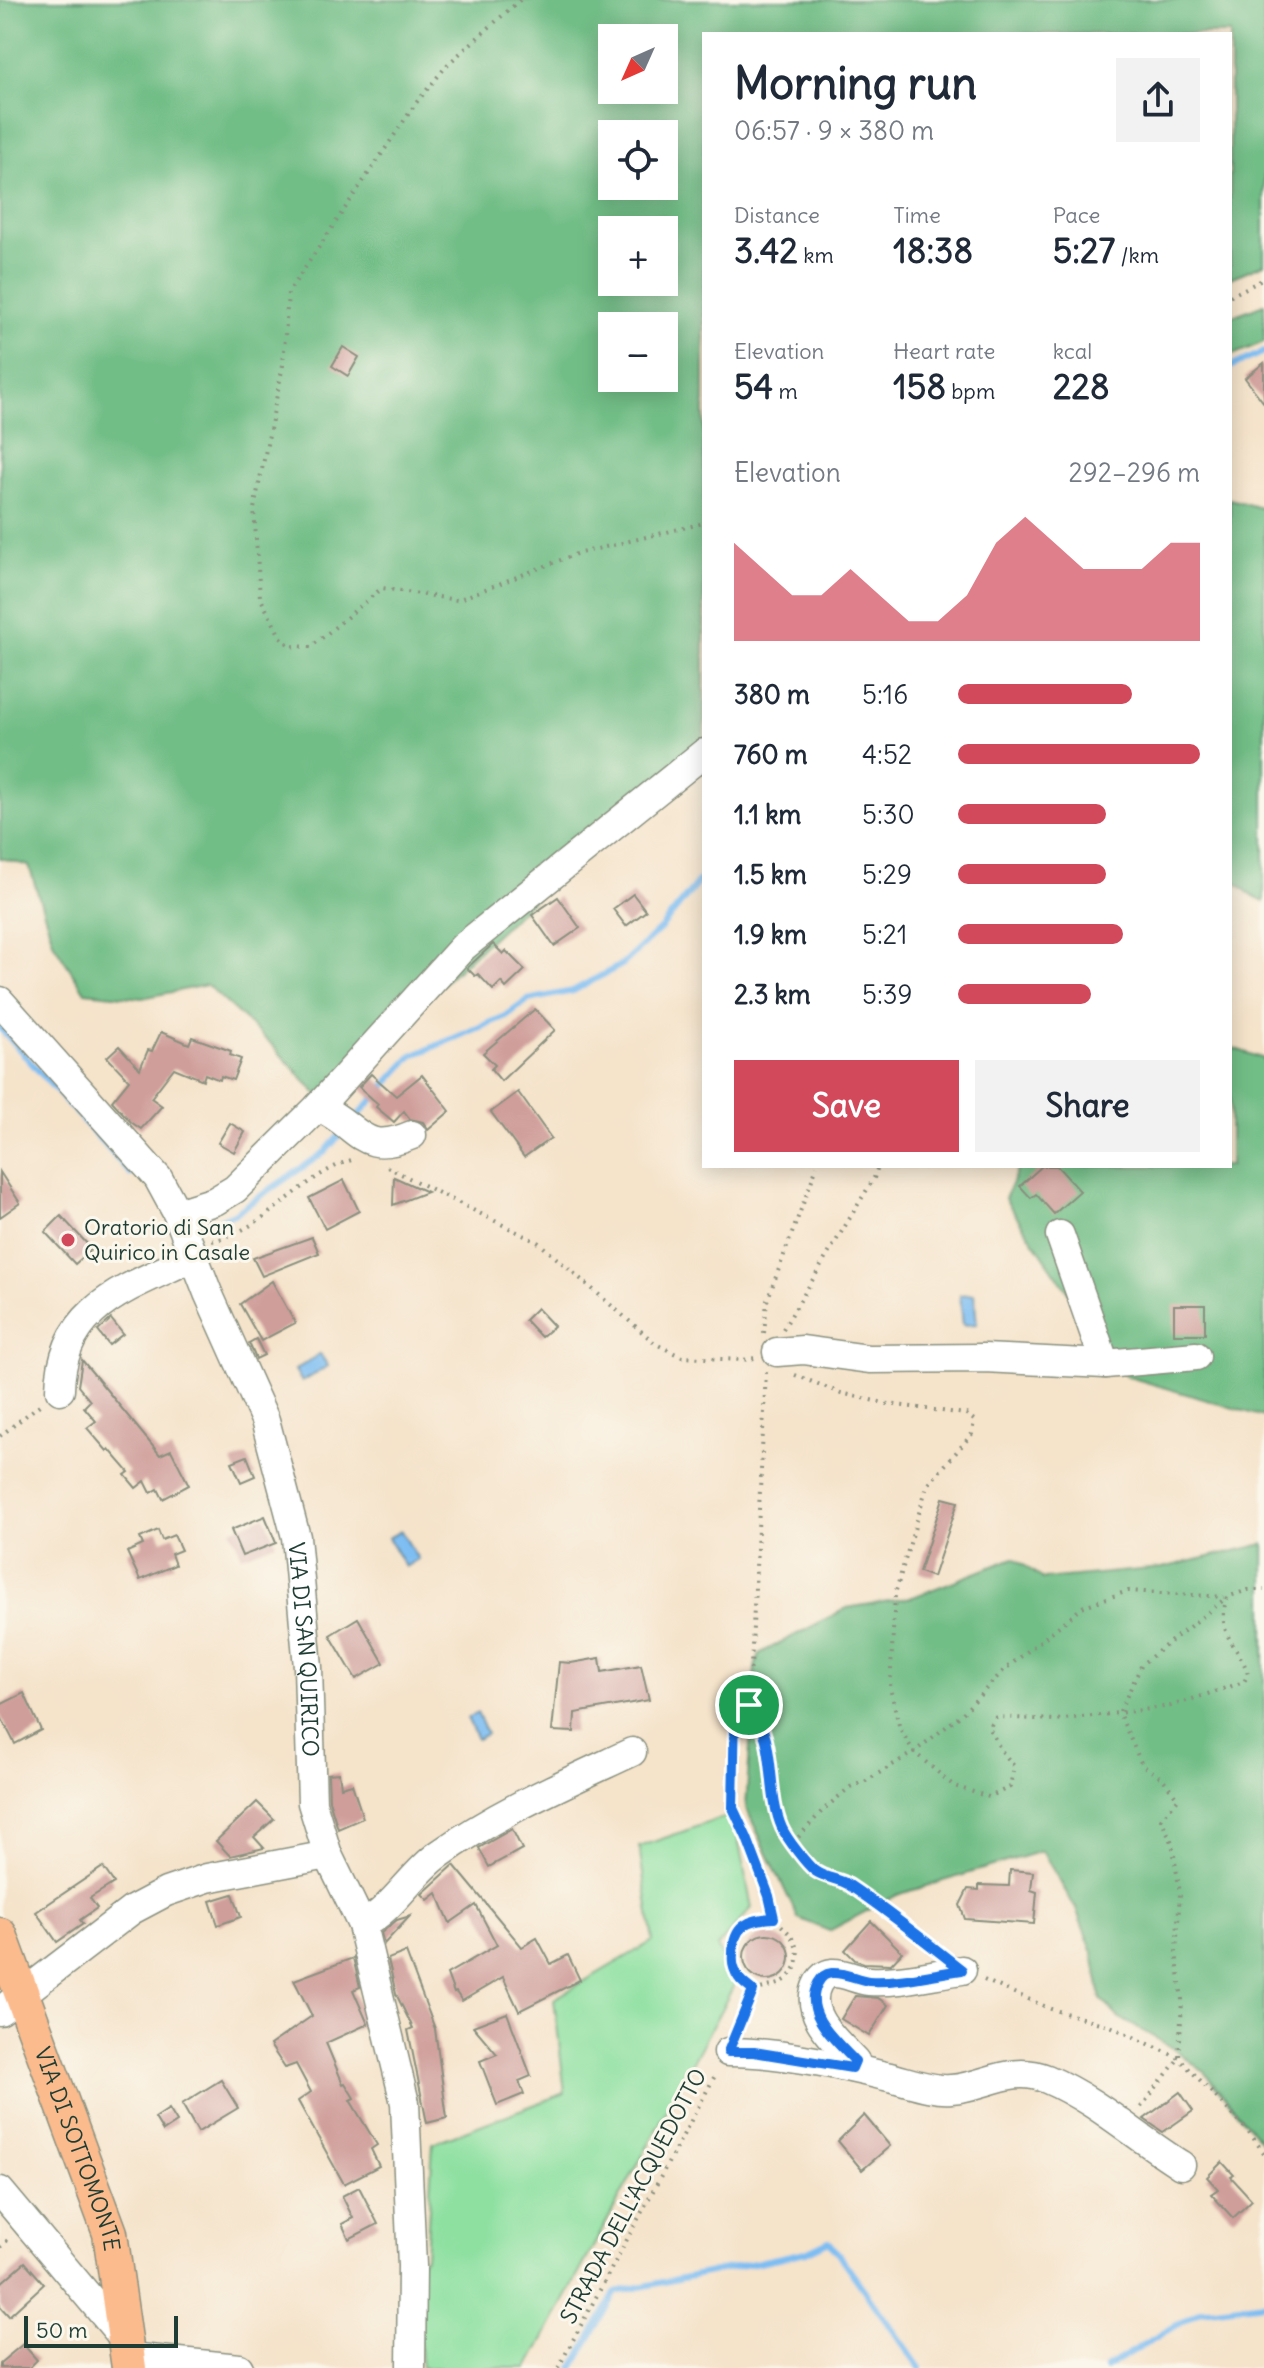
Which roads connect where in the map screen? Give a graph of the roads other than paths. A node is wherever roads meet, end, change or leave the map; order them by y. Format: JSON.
{"nodes":[{"id":1,"x":702,"y":755,"type":"edge"},
{"id":2,"x":0,"y":1001,"type":"edge"},
{"id":3,"x":336,"y":1117,"type":"junction"},
{"id":4,"x":412,"y":1135,"type":"dead end"},
{"id":5,"x":177,"y":1213,"type":"junction"},
{"id":6,"x":1060,"y":1235,"type":"dead end"},
{"id":7,"x":192,"y":1252,"type":"junction"},
{"id":8,"x":766,"y":1346,"type":"road end"},
{"id":9,"x":1196,"y":1356,"type":"dead end"},
{"id":10,"x":1105,"y":1364,"type":"junction"},
{"id":11,"x":60,"y":1390,"type":"road end"},
{"id":12,"x":632,"y":1752,"type":"dead end"},
{"id":13,"x":328,"y":1855,"type":"junction"},
{"id":14,"x":362,"y":1925,"type":"junction"},
{"id":15,"x":0,"y":1935,"type":"edge"},
{"id":16,"x":962,"y":1970,"type":"road end"},
{"id":17,"x":11,"y":2002,"type":"edge"},
{"id":18,"x":732,"y":2045,"type":"road end"},
{"id":19,"x":852,"y":2068,"type":"junction"},
{"id":20,"x":1181,"y":2165,"type":"dead end"},
{"id":21,"x":0,"y":2191,"type":"edge"},
{"id":22,"x":128,"y":2355,"type":"edge"},
{"id":23,"x":239,"y":2368,"type":"edge"},
{"id":24,"x":411,"y":2368,"type":"edge"}],
"edges":[{"from":1,"to":3,"type":"street"},
{"from":2,"to":5,"type":"street","name":"VIA DI SAN QUIRICO"},
{"from":3,"to":4,"type":"street"},
{"from":3,"to":5,"type":"street"},
{"from":5,"to":7,"type":"street","name":"VIA DI SAN QUIRICO"},
{"from":6,"to":10,"type":"street"},
{"from":7,"to":11,"type":"street"},
{"from":7,"to":13,"type":"street","name":"VIA DI SAN QUIRICO"},
{"from":8,"to":10,"type":"street"},
{"from":9,"to":10,"type":"street"},
{"from":12,"to":14,"type":"street"},
{"from":13,"to":14,"type":"street","name":"VIA DI SAN QUIRICO"},
{"from":13,"to":17,"type":"street"},
{"from":14,"to":24,"type":"street","name":"VIA DI SAN QUIRICO"},
{"from":15,"to":17,"type":"main road","name":"VIA DI SOTTOMONTE"},
{"from":16,"to":19,"type":"street"},
{"from":17,"to":22,"type":"main road","name":"VIA DI SOTTOMONTE"},
{"from":18,"to":19,"type":"street"},
{"from":19,"to":20,"type":"street"},
{"from":21,"to":22,"type":"street"},
{"from":22,"to":23,"type":"street"}]}
